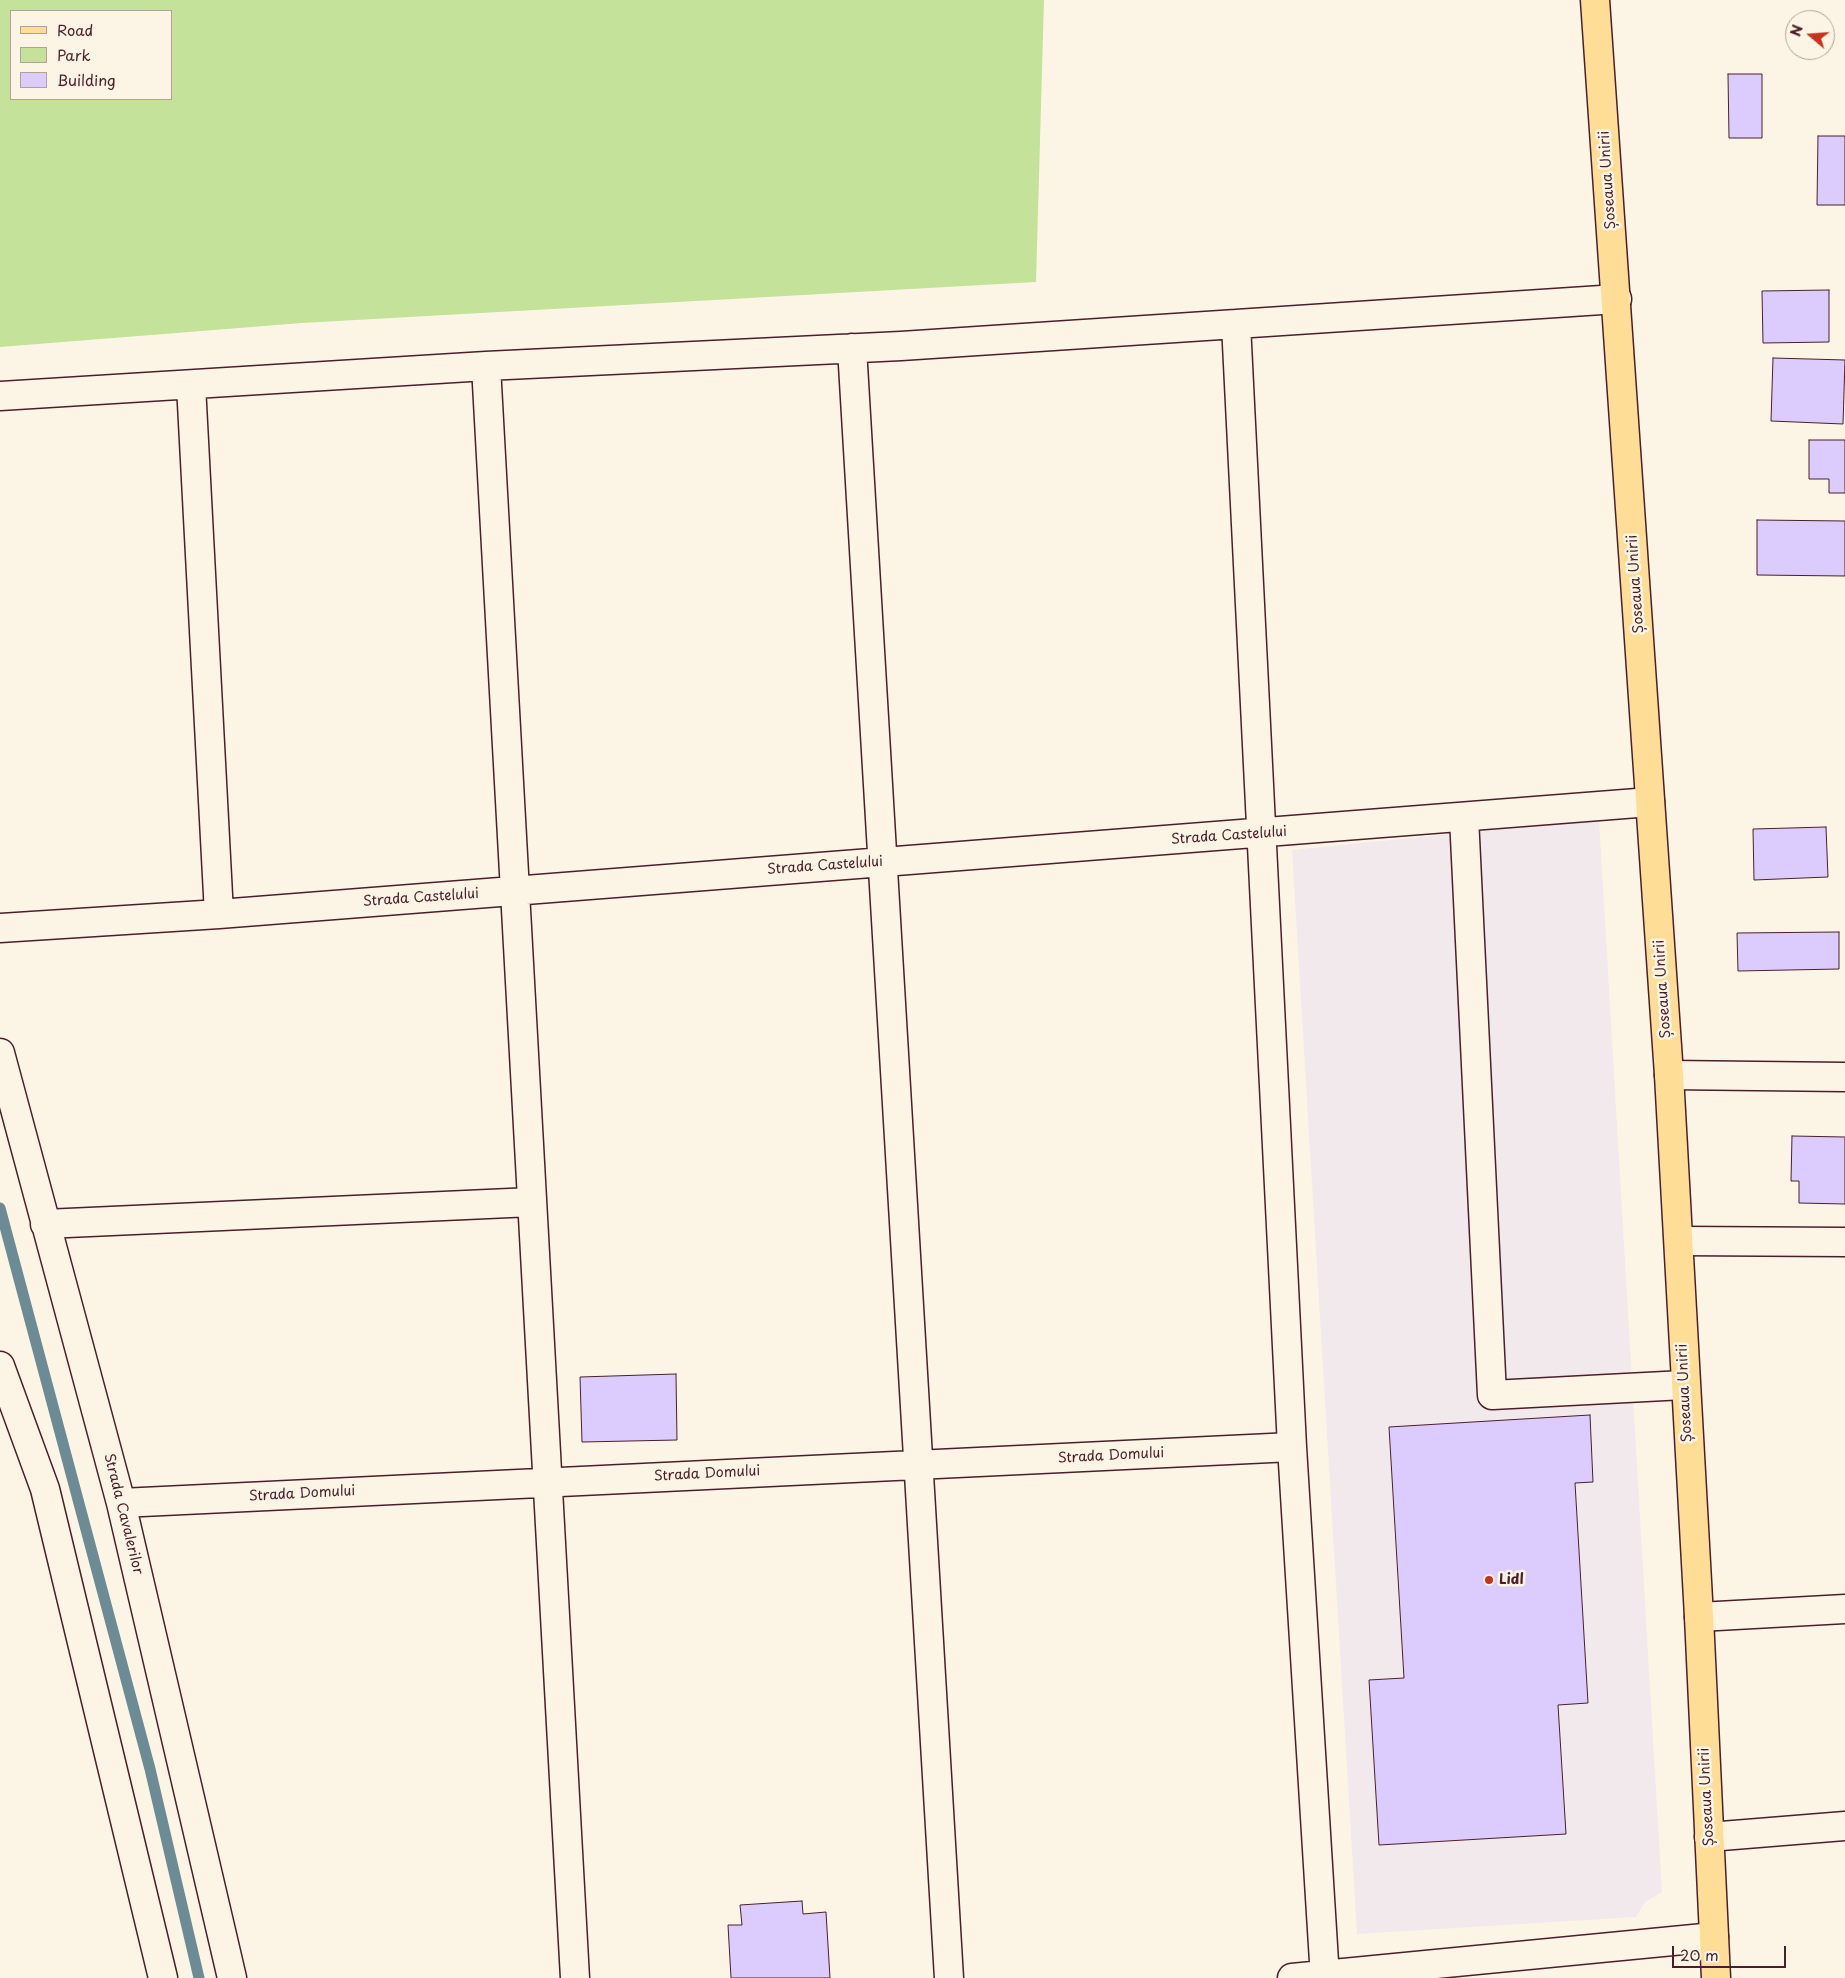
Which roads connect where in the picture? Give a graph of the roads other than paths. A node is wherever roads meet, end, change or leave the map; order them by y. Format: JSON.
{"nodes":[{"id":1,"x":1595,"y":0,"type":"edge"},
{"id":2,"x":1617,"y":299,"type":"junction"},
{"id":3,"x":1236,"y":324,"type":"junction"},
{"id":4,"x":852,"y":348,"type":"junction"},
{"id":5,"x":486,"y":366,"type":"junction"},
{"id":6,"x":191,"y":385,"type":"junction"},
{"id":7,"x":0,"y":396,"type":"edge"},
{"id":8,"x":1650,"y":802,"type":"junction"},
{"id":9,"x":1464,"y":817,"type":"junction"},
{"id":10,"x":1263,"y":833,"type":"junction"},
{"id":11,"x":883,"y":862,"type":"junction"},
{"id":12,"x":515,"y":891,"type":"junction"},
{"id":13,"x":219,"y":914,"type":"junction"},
{"id":14,"x":0,"y":928,"type":"edge"},
{"id":15,"x":0,"y":1053,"type":"edge"},
{"id":16,"x":1669,"y":1075,"type":"junction"},
{"id":17,"x":1845,"y":1077,"type":"edge"},
{"id":18,"x":532,"y":1202,"type":"junction"},
{"id":19,"x":45,"y":1224,"type":"junction"},
{"id":20,"x":1679,"y":1241,"type":"junction"},
{"id":21,"x":1845,"y":1242,"type":"edge"},
{"id":22,"x":0,"y":1366,"type":"edge"},
{"id":23,"x":1684,"y":1385,"type":"junction"},
{"id":24,"x":1292,"y":1448,"type":"junction"},
{"id":25,"x":918,"y":1465,"type":"junction"},
{"id":26,"x":548,"y":1481,"type":"junction"},
{"id":27,"x":121,"y":1503,"type":"junction"},
{"id":28,"x":1845,"y":1609,"type":"edge"},
{"id":29,"x":1699,"y":1617,"type":"junction"},
{"id":30,"x":1845,"y":1826,"type":"edge"},
{"id":31,"x":1709,"y":1837,"type":"junction"},
{"id":32,"x":1714,"y":1937,"type":"junction"},
{"id":33,"x":1325,"y":1976,"type":"edge"},
{"id":34,"x":163,"y":1978,"type":"edge"},
{"id":35,"x":232,"y":1978,"type":"edge"},
{"id":36,"x":575,"y":1978,"type":"edge"},
{"id":37,"x":950,"y":1978,"type":"edge"},
{"id":38,"x":1292,"y":1978,"type":"edge"},
{"id":39,"x":1716,"y":1978,"type":"edge"}],
"edges":[{"from":1,"to":2,"type":"main road","name":"Șoseaua Unirii"},
{"from":2,"to":3,"type":"street"},
{"from":2,"to":8,"type":"main road","name":"Șoseaua Unirii"},
{"from":3,"to":4,"type":"street"},
{"from":3,"to":10,"type":"street"},
{"from":4,"to":5,"type":"street"},
{"from":4,"to":11,"type":"street"},
{"from":5,"to":6,"type":"street"},
{"from":5,"to":12,"type":"street"},
{"from":6,"to":7,"type":"street"},
{"from":6,"to":13,"type":"street"},
{"from":8,"to":9,"type":"street","name":"Strada Castelului"},
{"from":8,"to":16,"type":"main road","name":"Șoseaua Unirii"},
{"from":9,"to":10,"type":"street","name":"Strada Castelului"},
{"from":9,"to":23,"type":"street"},
{"from":10,"to":11,"type":"street","name":"Strada Castelului"},
{"from":10,"to":24,"type":"street"},
{"from":11,"to":12,"type":"street","name":"Strada Castelului"},
{"from":11,"to":25,"type":"street"},
{"from":12,"to":13,"type":"street","name":"Strada Castelului"},
{"from":12,"to":18,"type":"street"},
{"from":13,"to":14,"type":"street","name":"Strada Castelului"},
{"from":15,"to":19,"type":"street","name":"Strada Cavalerilor"},
{"from":16,"to":17,"type":"street"},
{"from":16,"to":20,"type":"main road","name":"Șoseaua Unirii"},
{"from":18,"to":19,"type":"street"},
{"from":18,"to":26,"type":"street"},
{"from":19,"to":27,"type":"street","name":"Strada Cavalerilor"},
{"from":20,"to":21,"type":"street"},
{"from":20,"to":23,"type":"main road","name":"Șoseaua Unirii"},
{"from":22,"to":34,"type":"street"},
{"from":23,"to":29,"type":"main road","name":"Șoseaua Unirii"},
{"from":24,"to":25,"type":"street","name":"Strada Domului"},
{"from":24,"to":33,"type":"street"},
{"from":25,"to":26,"type":"street","name":"Strada Domului"},
{"from":25,"to":37,"type":"street"},
{"from":26,"to":27,"type":"street","name":"Strada Domului"},
{"from":26,"to":36,"type":"street"},
{"from":27,"to":35,"type":"street","name":"Strada Cavalerilor"},
{"from":28,"to":29,"type":"street"},
{"from":29,"to":31,"type":"main road","name":"Șoseaua Unirii"},
{"from":30,"to":31,"type":"street"},
{"from":31,"to":32,"type":"main road","name":"Șoseaua Unirii"},
{"from":32,"to":33,"type":"street"},
{"from":32,"to":39,"type":"main road","name":"Șoseaua Unirii"},
{"from":33,"to":38,"type":"street"}]}
